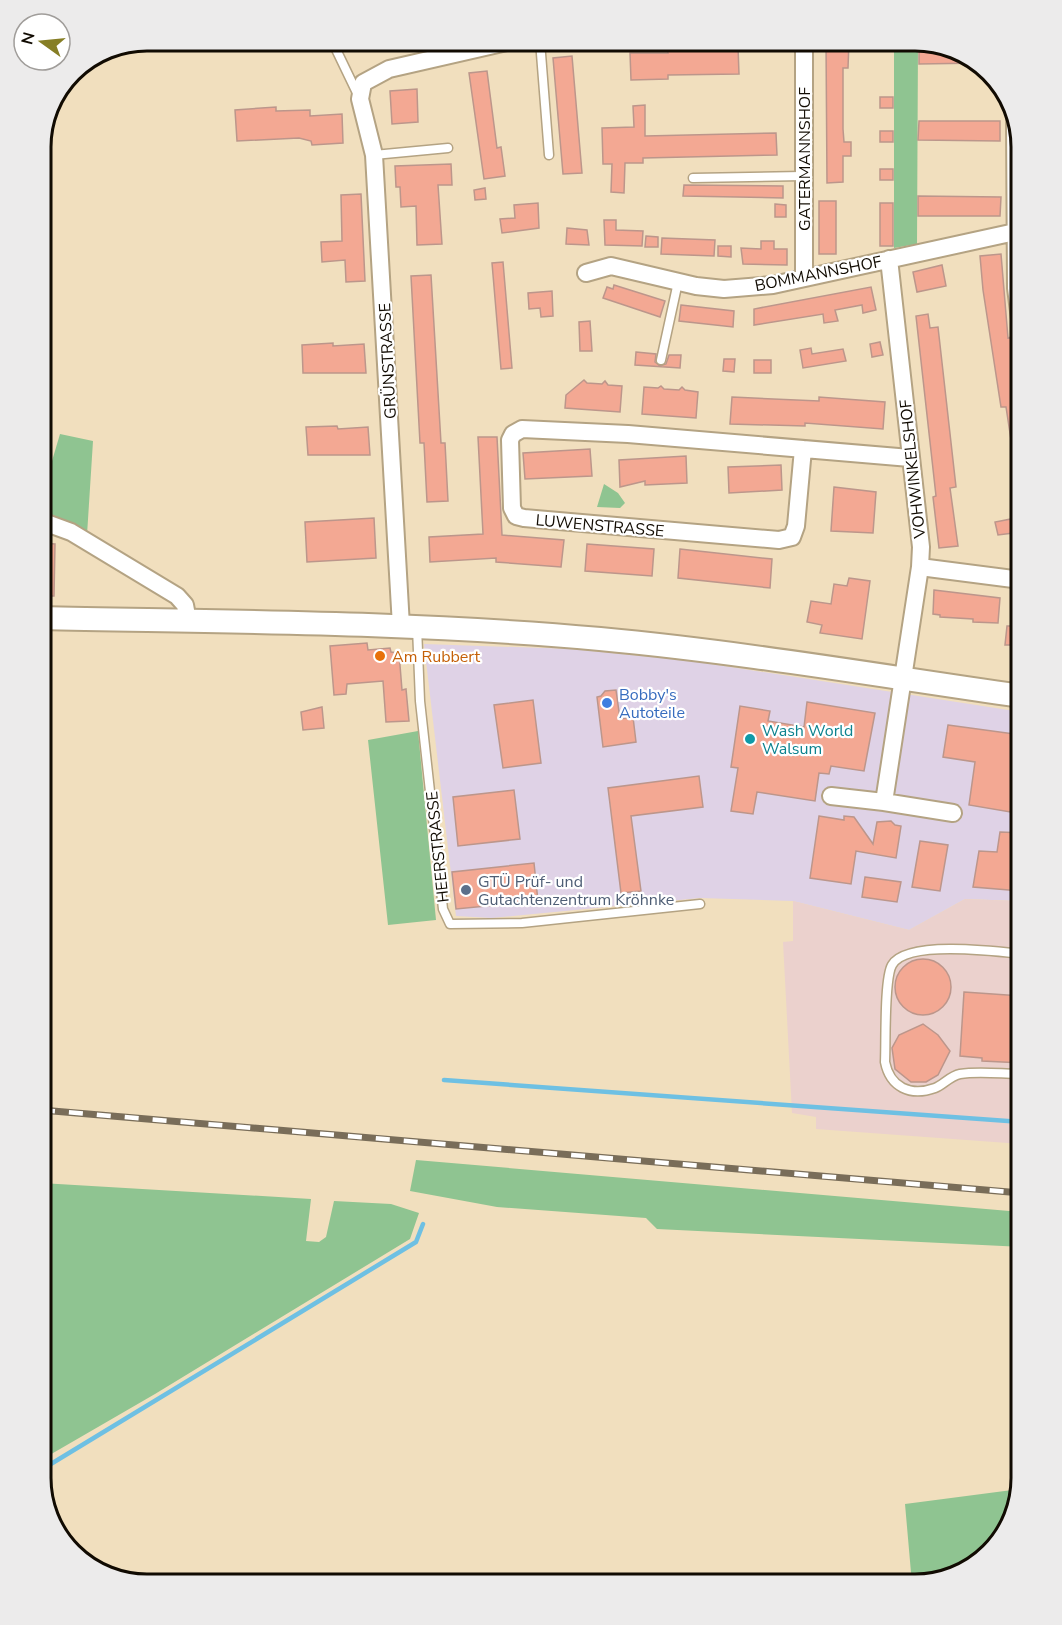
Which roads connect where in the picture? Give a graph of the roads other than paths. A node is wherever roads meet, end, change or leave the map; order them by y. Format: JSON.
{"nodes":[{"id":1,"x":338,"y":51,"type":"edge"},
{"id":2,"x":467,"y":51,"type":"edge"},
{"id":3,"x":541,"y":51,"type":"edge"},
{"id":4,"x":804,"y":51,"type":"edge"},
{"id":5,"x":361,"y":93,"type":"junction"},
{"id":6,"x":448,"y":148,"type":"dead end"},
{"id":7,"x":374,"y":155,"type":"junction"},
{"id":8,"x":549,"y":155,"type":"dead end"},
{"id":9,"x":802,"y":176,"type":"junction"},
{"id":10,"x":693,"y":178,"type":"dead end"},
{"id":11,"x":1011,"y":233,"type":"edge"},
{"id":12,"x":889,"y":259,"type":"junction"},
{"id":13,"x":586,"y":273,"type":"dead end"},
{"id":14,"x":804,"y":278,"type":"junction"},
{"id":15,"x":678,"y":282,"type":"junction"},
{"id":16,"x":661,"y":360,"type":"dead end"},
{"id":17,"x":803,"y":449,"type":"junction"},
{"id":18,"x":910,"y":458,"type":"junction"},
{"id":19,"x":51,"y":525,"type":"edge"},
{"id":20,"x":920,"y":567,"type":"junction"},
{"id":21,"x":1011,"y":579,"type":"edge"},
{"id":22,"x":51,"y":618,"type":"edge"},
{"id":23,"x":188,"y":621,"type":"junction"},
{"id":24,"x":409,"y":626,"type":"junction"},
{"id":25,"x":901,"y":679,"type":"junction"},
{"id":26,"x":1011,"y":694,"type":"edge"},
{"id":27,"x":831,"y":796,"type":"dead end"},
{"id":28,"x":884,"y":802,"type":"junction"},
{"id":29,"x":953,"y":813,"type":"dead end"},
{"id":30,"x":700,"y":904,"type":"dead end"},
{"id":31,"x":1011,"y":953,"type":"edge"},
{"id":32,"x":1011,"y":1074,"type":"edge"}],
"edges":[{"from":1,"to":5,"type":"lane"},
{"from":2,"to":5,"type":"street"},
{"from":3,"to":8,"type":"lane"},
{"from":4,"to":9,"type":"street","name":"GATERMANNSHOF"},
{"from":5,"to":7,"type":"street","name":"GRÜNSTRASSE"},
{"from":6,"to":7,"type":"lane"},
{"from":7,"to":24,"type":"street","name":"GRÜNSTRASSE"},
{"from":9,"to":10,"type":"lane"},
{"from":9,"to":14,"type":"street","name":"GATERMANNSHOF"},
{"from":11,"to":12,"type":"street","name":"BOMMANNSHOF"},
{"from":12,"to":14,"type":"street","name":"BOMMANNSHOF"},
{"from":12,"to":18,"type":"street","name":"VOHWINKELSHOF"},
{"from":13,"to":15,"type":"street","name":"BOMMANNSHOF"},
{"from":14,"to":15,"type":"street","name":"BOMMANNSHOF"},
{"from":15,"to":16,"type":"lane"},
{"from":17,"to":17,"type":"street","name":"LUWENSTRASSE"},
{"from":17,"to":18,"type":"street","name":"LUWENSTRASSE"},
{"from":18,"to":20,"type":"street","name":"VOHWINKELSHOF"},
{"from":19,"to":23,"type":"street"},
{"from":20,"to":21,"type":"street"},
{"from":20,"to":25,"type":"street","name":"VOHWINKELSHOF"},
{"from":22,"to":23,"type":"main road"},
{"from":23,"to":24,"type":"main road"},
{"from":24,"to":25,"type":"main road"},
{"from":24,"to":30,"type":"lane","name":"HEERSTRASSE"},
{"from":25,"to":26,"type":"main road"},
{"from":25,"to":28,"type":"street"},
{"from":27,"to":28,"type":"street"},
{"from":28,"to":29,"type":"street"},
{"from":31,"to":32,"type":"lane"}]}
